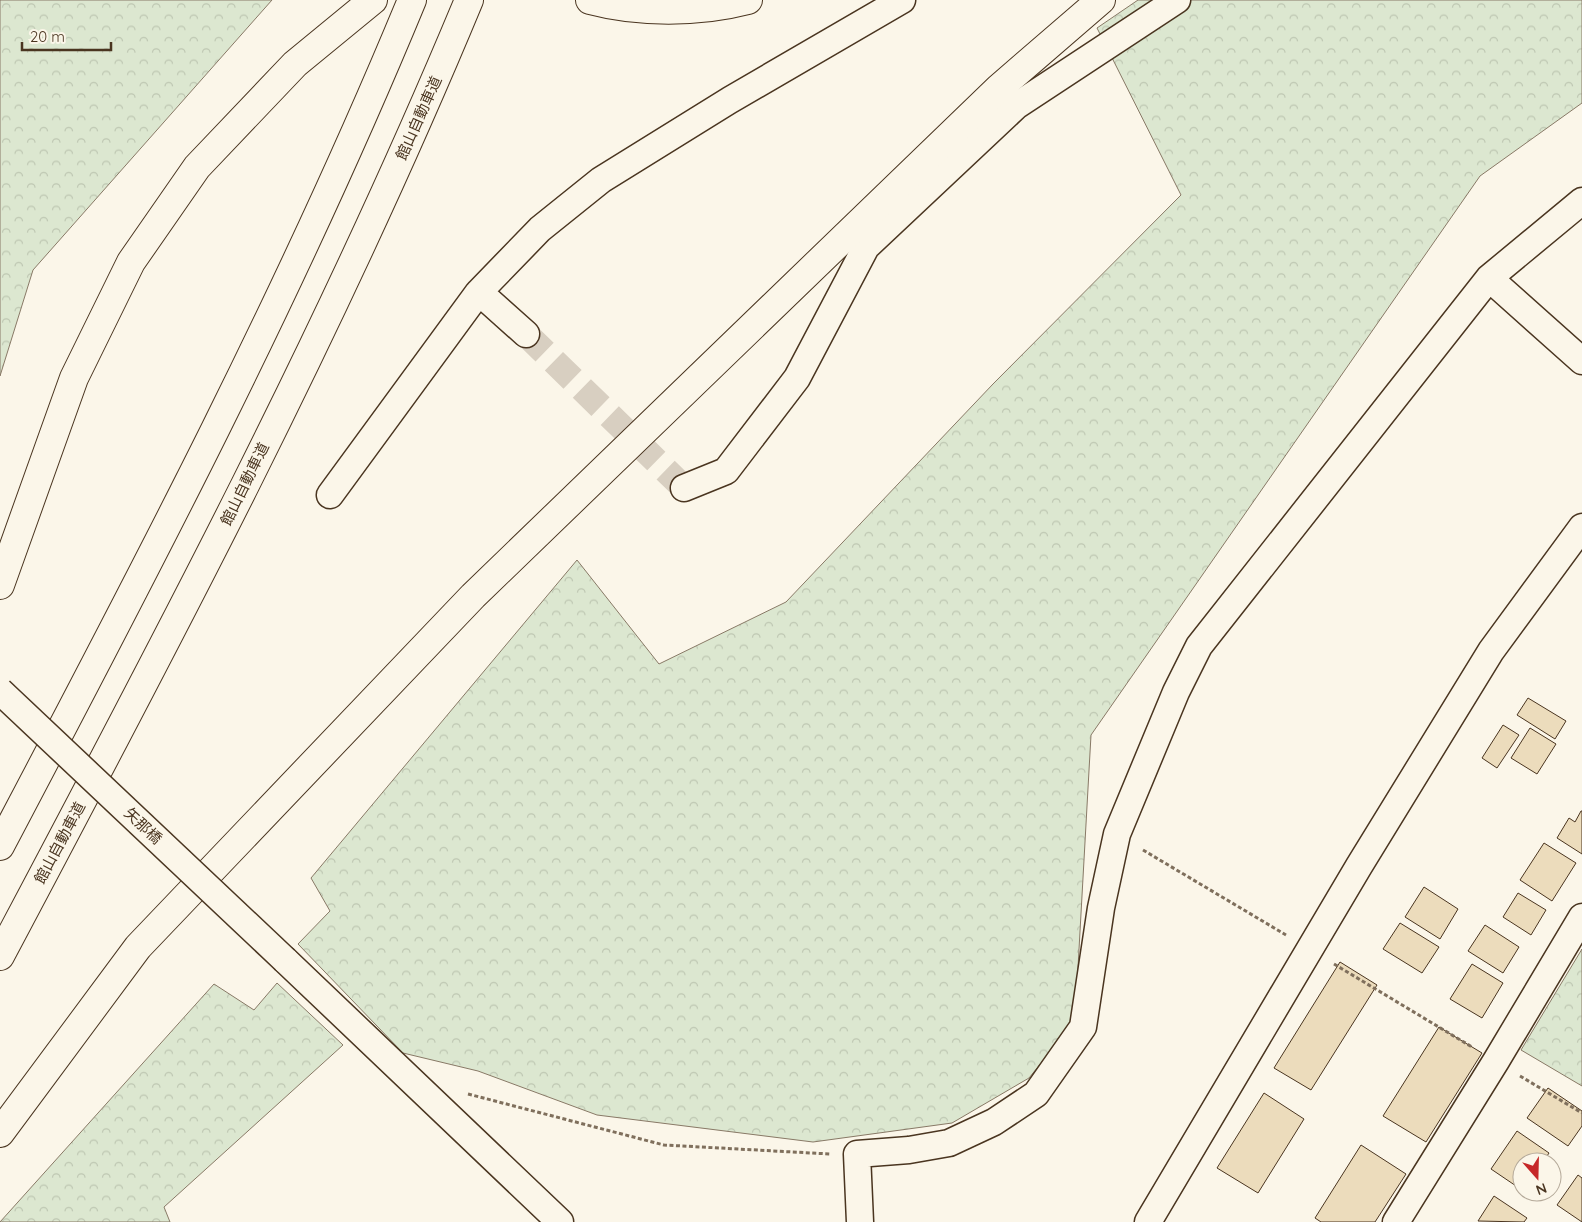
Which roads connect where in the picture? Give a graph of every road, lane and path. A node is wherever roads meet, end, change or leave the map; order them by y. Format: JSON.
{"nodes":[{"id":1,"x":373,"y":0,"type":"edge"},
{"id":2,"x":412,"y":0,"type":"edge"},
{"id":3,"x":469,"y":0,"type":"edge"},
{"id":4,"x":590,"y":0,"type":"edge"},
{"id":5,"x":748,"y":0,"type":"edge"},
{"id":6,"x":902,"y":0,"type":"edge"},
{"id":7,"x":1101,"y":0,"type":"edge"},
{"id":8,"x":1177,"y":0,"type":"edge"},
{"id":9,"x":1582,"y":201,"type":"edge"},
{"id":10,"x":1489,"y":278,"type":"junction"},
{"id":11,"x":479,"y":292,"type":"junction"},
{"id":12,"x":526,"y":334,"type":"tunnel mouth"},
{"id":13,"x":1582,"y":361,"type":"edge"},
{"id":14,"x":684,"y":488,"type":"dead end"},
{"id":15,"x":330,"y":494,"type":"dead end"},
{"id":16,"x":1582,"y":527,"type":"edge"},
{"id":17,"x":0,"y":585,"type":"edge"},
{"id":18,"x":0,"y":691,"type":"edge"},
{"id":19,"x":1117,"y":834,"type":"junction"},
{"id":20,"x":0,"y":846,"type":"edge"},
{"id":21,"x":1582,"y":917,"type":"edge"},
{"id":22,"x":1310,"y":949,"type":"junction"},
{"id":23,"x":0,"y":956,"type":"edge"},
{"id":24,"x":1496,"y":1061,"type":"junction"},
{"id":25,"x":434,"y":1101,"type":"junction"},
{"id":26,"x":1582,"y":1113,"type":"edge"},
{"id":27,"x":0,"y":1133,"type":"edge"},
{"id":28,"x":857,"y":1154,"type":"junction"},
{"id":29,"x":560,"y":1222,"type":"edge"},
{"id":30,"x":860,"y":1222,"type":"edge"},
{"id":31,"x":1148,"y":1222,"type":"edge"},
{"id":32,"x":1396,"y":1222,"type":"edge"}],
"edges":[{"from":1,"to":17,"type":"highway"},
{"from":2,"to":20,"type":"highway"},
{"from":3,"to":23,"type":"highway","name":"館山自動車道"},
{"from":4,"to":5,"type":"highway"},
{"from":6,"to":11,"type":"street"},
{"from":7,"to":27,"type":"highway"},
{"from":8,"to":14,"type":"street"},
{"from":9,"to":10,"type":"street"},
{"from":10,"to":13,"type":"street"},
{"from":10,"to":19,"type":"street"},
{"from":11,"to":12,"type":"street"},
{"from":11,"to":15,"type":"street"},
{"from":16,"to":22,"type":"street"},
{"from":18,"to":25,"type":"street","name":"矢那橋","bridge":true},
{"from":19,"to":22,"type":"path"},
{"from":19,"to":28,"type":"street"},
{"from":21,"to":24,"type":"street"},
{"from":22,"to":24,"type":"path"},
{"from":22,"to":31,"type":"street"},
{"from":24,"to":26,"type":"path"},
{"from":24,"to":32,"type":"street"},
{"from":25,"to":28,"type":"path"},
{"from":25,"to":29,"type":"street","name":"矢那橋"},
{"from":28,"to":30,"type":"street"}]}
